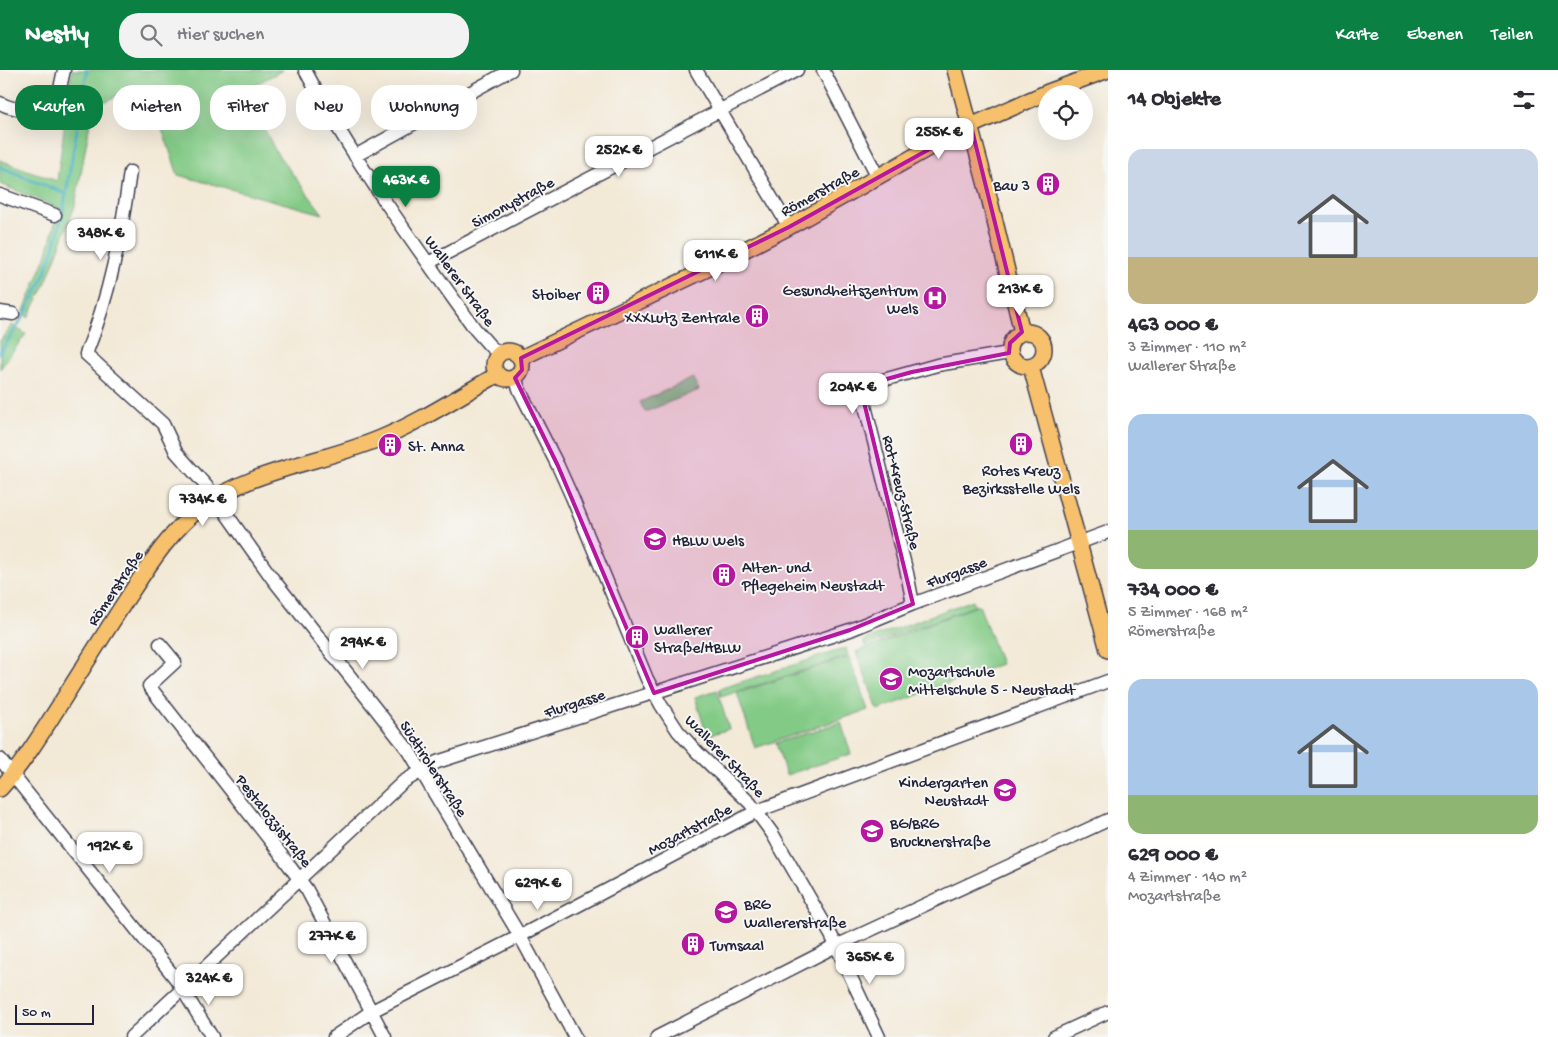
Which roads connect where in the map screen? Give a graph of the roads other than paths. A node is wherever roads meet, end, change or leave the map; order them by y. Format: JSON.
{"nodes":[{"id":1,"x":64,"y":70,"type":"edge"},
{"id":2,"x":305,"y":70,"type":"edge"},
{"id":3,"x":511,"y":70,"type":"edge"},
{"id":4,"x":696,"y":70,"type":"edge"},
{"id":5,"x":797,"y":70,"type":"edge"},
{"id":6,"x":823,"y":70,"type":"edge"},
{"id":7,"x":955,"y":70,"type":"edge"},
{"id":8,"x":1108,"y":70,"type":"edge"},
{"id":9,"x":0,"y":103,"type":"edge"},
{"id":10,"x":720,"y":110,"type":"junction"},
{"id":11,"x":971,"y":126,"type":"junction"},
{"id":12,"x":355,"y":156,"type":"junction"},
{"id":13,"x":130,"y":172,"type":"dead end"},
{"id":14,"x":878,"y":177,"type":"junction"},
{"id":15,"x":0,"y":194,"type":"edge"},
{"id":16,"x":55,"y":215,"type":"dead end"},
{"id":17,"x":789,"y":227,"type":"junction"},
{"id":18,"x":428,"y":263,"type":"junction"},
{"id":19,"x":0,"y":312,"type":"edge"},
{"id":20,"x":13,"y":314,"type":"dead end"},
{"id":21,"x":1022,"y":332,"type":"junction"},
{"id":22,"x":1010,"y":353,"type":"junction"},
{"id":23,"x":500,"y":354,"type":"junction"},
{"id":24,"x":521,"y":358,"type":"junction"},
{"id":25,"x":1031,"y":367,"type":"junction"},
{"id":26,"x":498,"y":375,"type":"junction"},
{"id":27,"x":515,"y":378,"type":"junction"},
{"id":28,"x":215,"y":499,"type":"junction"},
{"id":29,"x":1108,"y":532,"type":"edge"},
{"id":30,"x":1079,"y":542,"type":"junction"},
{"id":31,"x":913,"y":604,"type":"junction"},
{"id":32,"x":160,"y":644,"type":"dead end"},
{"id":33,"x":1108,"y":650,"type":"edge"},
{"id":34,"x":1108,"y":681,"type":"edge"},
{"id":35,"x":654,"y":693,"type":"junction"},
{"id":36,"x":0,"y":759,"type":"edge"},
{"id":37,"x":421,"y":770,"type":"junction"},
{"id":38,"x":13,"y":775,"type":"junction"},
{"id":39,"x":0,"y":789,"type":"edge"},
{"id":40,"x":757,"y":811,"type":"junction"},
{"id":41,"x":1108,"y":820,"type":"edge"},
{"id":42,"x":300,"y":879,"type":"junction"},
{"id":43,"x":520,"y":936,"type":"junction"},
{"id":44,"x":836,"y":946,"type":"junction"},
{"id":45,"x":183,"y":989,"type":"junction"},
{"id":46,"x":372,"y":1011,"type":"junction"},
{"id":47,"x":1108,"y":1012,"type":"edge"},
{"id":48,"x":131,"y":1037,"type":"edge"},
{"id":49,"x":212,"y":1037,"type":"edge"},
{"id":50,"x":334,"y":1037,"type":"edge"},
{"id":51,"x":385,"y":1037,"type":"edge"},
{"id":52,"x":575,"y":1037,"type":"edge"},
{"id":53,"x":657,"y":1037,"type":"edge"},
{"id":54,"x":879,"y":1037,"type":"edge"},
{"id":55,"x":1054,"y":1037,"type":"edge"}],
"edges":[{"from":1,"to":9,"type":"street"},
{"from":2,"to":12,"type":"street","name":"Wallerer Straße"},
{"from":3,"to":12,"type":"street"},
{"from":4,"to":10,"type":"street"},
{"from":5,"to":10,"type":"street","name":"Simonystraße"},
{"from":6,"to":14,"type":"street"},
{"from":7,"to":11,"type":"main road"},
{"from":8,"to":11,"type":"main road","name":"Römerstraße"},
{"from":10,"to":17,"type":"street"},
{"from":10,"to":18,"type":"street","name":"Simonystraße"},
{"from":11,"to":14,"type":"main road","name":"Römerstraße"},
{"from":11,"to":21,"type":"main road"},
{"from":12,"to":18,"type":"street","name":"Wallerer Straße"},
{"from":13,"to":28,"type":"street","name":"Südtirolerstraße"},
{"from":14,"to":17,"type":"main road","name":"Römerstraße"},
{"from":15,"to":16,"type":"street"},
{"from":17,"to":24,"type":"main road","name":"Römerstraße"},
{"from":18,"to":23,"type":"street","name":"Wallerer Straße"},
{"from":19,"to":20,"type":"street"},
{"from":21,"to":22,"type":"main road"},
{"from":21,"to":25,"type":"main road"},
{"from":22,"to":25,"type":"main road"},
{"from":22,"to":31,"type":"street","name":"Rot-Kreuz-Straße"},
{"from":23,"to":24,"type":"main road"},
{"from":23,"to":26,"type":"main road"},
{"from":24,"to":27,"type":"main road"},
{"from":25,"to":30,"type":"main road"},
{"from":26,"to":27,"type":"main road"},
{"from":26,"to":28,"type":"main road","name":"Römerstraße"},
{"from":27,"to":35,"type":"street","name":"Wallerer Straße"},
{"from":28,"to":37,"type":"street","name":"Südtirolerstraße"},
{"from":28,"to":38,"type":"main road","name":"Römerstraße"},
{"from":29,"to":30,"type":"street","name":"Flurgasse"},
{"from":30,"to":31,"type":"street","name":"Flurgasse"},
{"from":30,"to":33,"type":"main road"},
{"from":31,"to":35,"type":"street","name":"Flurgasse"},
{"from":32,"to":42,"type":"street","name":"Pestalozzistraße"},
{"from":34,"to":40,"type":"street","name":"Mozartstraße"},
{"from":35,"to":37,"type":"street","name":"Flurgasse"},
{"from":35,"to":40,"type":"street","name":"Wallerer Straße"},
{"from":36,"to":38,"type":"street"},
{"from":37,"to":42,"type":"street","name":"Flurgasse"},
{"from":37,"to":43,"type":"street","name":"Südtirolerstraße"},
{"from":38,"to":39,"type":"main road","name":"Römerstraße"},
{"from":38,"to":45,"type":"street"},
{"from":40,"to":43,"type":"street","name":"Mozartstraße"},
{"from":40,"to":44,"type":"street","name":"Wallerer Straße"},
{"from":41,"to":44,"type":"street"},
{"from":42,"to":45,"type":"street","name":"Flurgasse"},
{"from":42,"to":46,"type":"street","name":"Pestalozzistraße"},
{"from":43,"to":46,"type":"street","name":"Mozartstraße"},
{"from":43,"to":52,"type":"street","name":"Südtirolerstraße"},
{"from":44,"to":53,"type":"street"},
{"from":44,"to":54,"type":"street","name":"Wallerer Straße"},
{"from":45,"to":48,"type":"street","name":"Flurgasse"},
{"from":45,"to":49,"type":"street"},
{"from":46,"to":50,"type":"street","name":"Mozartstraße"},
{"from":46,"to":51,"type":"street","name":"Pestalozzistraße"},
{"from":47,"to":55,"type":"street"}]}
